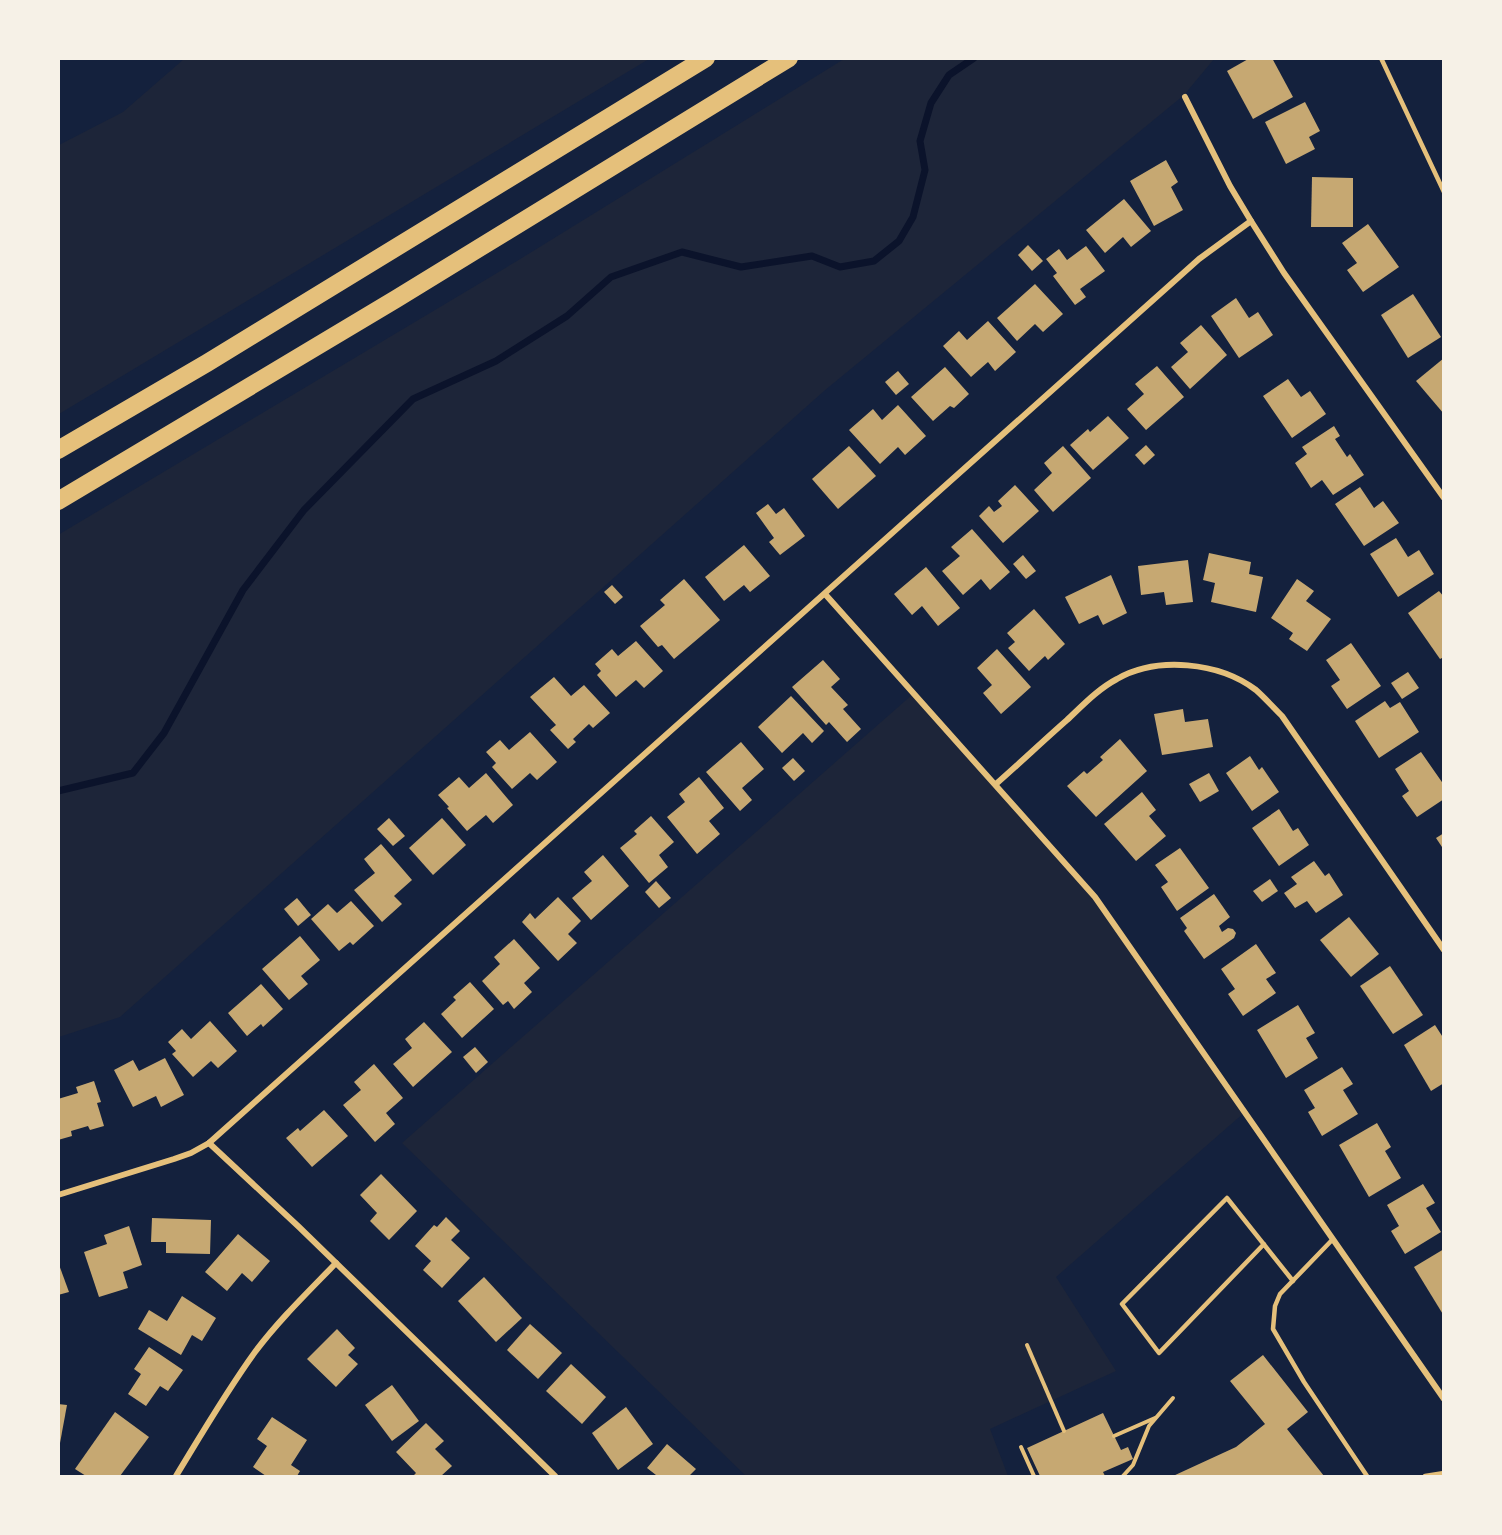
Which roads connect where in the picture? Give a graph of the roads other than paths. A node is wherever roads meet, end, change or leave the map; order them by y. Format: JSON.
{"nodes":[{"id":1,"x":706,"y":58,"type":"edge"},
{"id":2,"x":789,"y":58,"type":"edge"},
{"id":3,"x":1381,"y":58,"type":"edge"},
{"id":4,"x":1185,"y":97,"type":"dead end"},
{"id":5,"x":1443,"y":192,"type":"edge"},
{"id":6,"x":1251,"y":221,"type":"junction"},
{"id":7,"x":58,"y":450,"type":"edge"},
{"id":8,"x":1443,"y":498,"type":"edge"},
{"id":9,"x":58,"y":501,"type":"edge"},
{"id":10,"x":825,"y":594,"type":"junction"},
{"id":11,"x":996,"y":784,"type":"junction"},
{"id":12,"x":1443,"y":950,"type":"edge"},
{"id":13,"x":209,"y":1143,"type":"junction"},
{"id":14,"x":58,"y":1195,"type":"edge"},
{"id":15,"x":1333,"y":1239,"type":"junction"},
{"id":16,"x":1264,"y":1244,"type":"junction"},
{"id":17,"x":336,"y":1263,"type":"junction"},
{"id":18,"x":1293,"y":1281,"type":"junction"},
{"id":19,"x":1443,"y":1399,"type":"edge"},
{"id":20,"x":1443,"y":1473,"type":"edge"},
{"id":21,"x":176,"y":1476,"type":"edge"},
{"id":22,"x":555,"y":1476,"type":"edge"},
{"id":23,"x":1367,"y":1476,"type":"edge"},
{"id":24,"x":1425,"y":1476,"type":"edge"}],
"edges":[{"from":1,"to":7,"type":"highway"},
{"from":2,"to":9,"type":"highway"},
{"from":3,"to":5,"type":"lane"},
{"from":4,"to":6,"type":"street"},
{"from":6,"to":8,"type":"street"},
{"from":6,"to":10,"type":"street"},
{"from":10,"to":11,"type":"street"},
{"from":10,"to":13,"type":"street"},
{"from":11,"to":12,"type":"street"},
{"from":11,"to":15,"type":"street"},
{"from":13,"to":14,"type":"street"},
{"from":13,"to":17,"type":"street"},
{"from":15,"to":18,"type":"lane"},
{"from":15,"to":19,"type":"street"},
{"from":16,"to":16,"type":"lane"},
{"from":16,"to":18,"type":"lane"},
{"from":17,"to":21,"type":"street"},
{"from":17,"to":22,"type":"street"},
{"from":18,"to":23,"type":"lane"},
{"from":20,"to":24,"type":"lane"}]}
